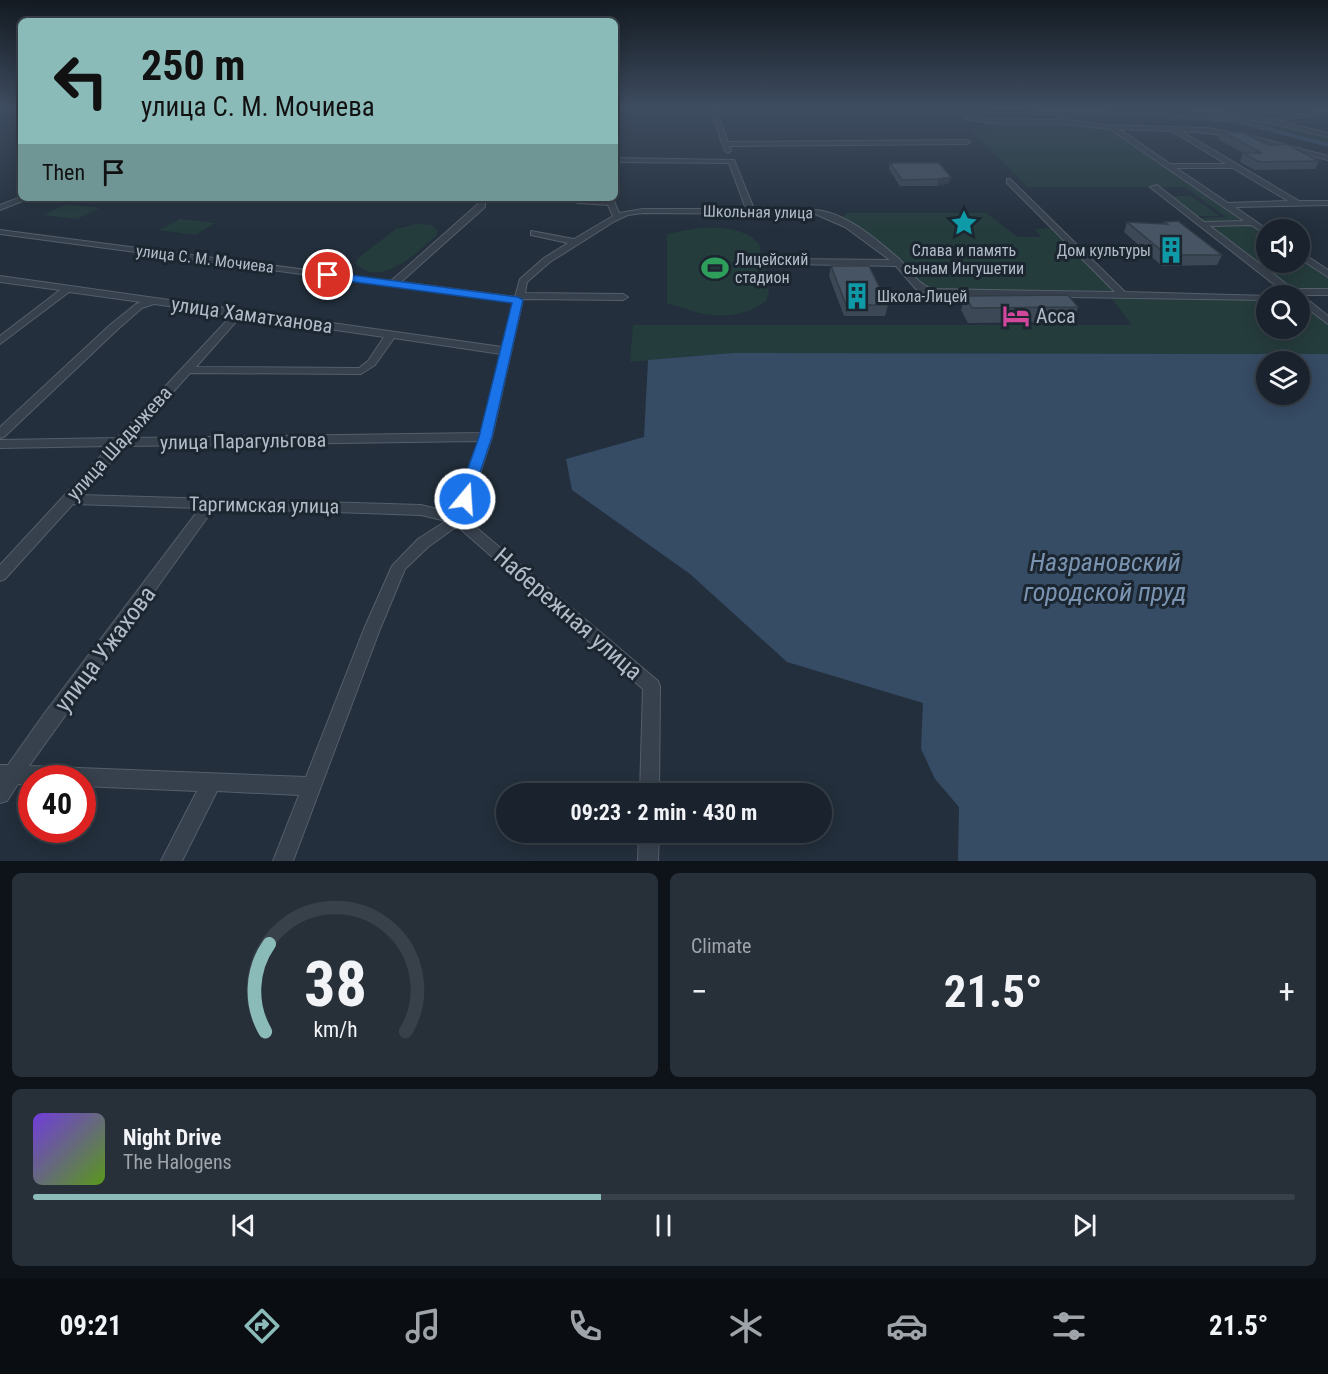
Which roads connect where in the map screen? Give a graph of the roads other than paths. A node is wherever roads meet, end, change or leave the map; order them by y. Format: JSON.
{"nodes":[{"id":1,"x":728,"y":149,"type":"edge"},
{"id":2,"x":1144,"y":149,"type":"edge"},
{"id":3,"x":1207,"y":149,"type":"edge"},
{"id":4,"x":1294,"y":149,"type":"edge"},
{"id":5,"x":1328,"y":158,"type":"edge"},
{"id":6,"x":618,"y":160,"type":"edge"},
{"id":7,"x":732,"y":161,"type":"junction"},
{"id":8,"x":1168,"y":166,"type":"junction"},
{"id":9,"x":1235,"y":166,"type":"junction"},
{"id":10,"x":1010,"y":181,"type":"dead end"},
{"id":11,"x":1154,"y":187,"type":"dead end"},
{"id":12,"x":18,"y":201,"type":"edge"},
{"id":13,"x":482,"y":201,"type":"edge"},
{"id":14,"x":578,"y":201,"type":"edge"},
{"id":15,"x":1328,"y":203,"type":"edge"},
{"id":16,"x":1299,"y":204,"type":"junction"},
{"id":17,"x":1227,"y":206,"type":"junction"},
{"id":18,"x":0,"y":208,"type":"edge"},
{"id":19,"x":751,"y":211,"type":"junction"},
{"id":20,"x":617,"y":216,"type":"junction"},
{"id":21,"x":1253,"y":223,"type":"junction"},
{"id":22,"x":1204,"y":224,"type":"junction"},
{"id":23,"x":1256,"y":225,"type":"edge"},
{"id":24,"x":0,"y":232,"type":"edge"},
{"id":25,"x":534,"y":233,"type":"dead end"},
{"id":26,"x":576,"y":242,"type":"junction"},
{"id":27,"x":792,"y":262,"type":"dead end"},
{"id":28,"x":898,"y":262,"type":"junction"},
{"id":29,"x":1310,"y":262,"type":"edge"},
{"id":30,"x":1328,"y":274,"type":"edge"},
{"id":31,"x":0,"y":279,"type":"edge"},
{"id":32,"x":393,"y":284,"type":"junction"},
{"id":33,"x":1283,"y":285,"type":"edge"},
{"id":34,"x":67,"y":289,"type":"junction"},
{"id":35,"x":1328,"y":292,"type":"edge"},
{"id":36,"x":1310,"y":294,"type":"edge"},
{"id":37,"x":1123,"y":295,"type":"junction"},
{"id":38,"x":622,"y":297,"type":"dead end"},
{"id":39,"x":1256,"y":297,"type":"edge"},
{"id":40,"x":519,"y":298,"type":"junction"},
{"id":41,"x":152,"y":302,"type":"junction"},
{"id":42,"x":1310,"y":306,"type":"edge"},
{"id":43,"x":239,"y":313,"type":"junction"},
{"id":44,"x":1328,"y":321,"type":"edge"},
{"id":45,"x":392,"y":334,"type":"junction"},
{"id":46,"x":0,"y":341,"type":"edge"},
{"id":47,"x":505,"y":351,"type":"junction"},
{"id":48,"x":186,"y":370,"type":"junction"},
{"id":49,"x":0,"y":434,"type":"edge"},
{"id":50,"x":486,"y":437,"type":"junction"},
{"id":51,"x":120,"y":442,"type":"junction"},
{"id":52,"x":0,"y":444,"type":"edge"},
{"id":53,"x":69,"y":499,"type":"junction"},
{"id":54,"x":210,"y":504,"type":"junction"},
{"id":55,"x":458,"y":519,"type":"junction"},
{"id":56,"x":0,"y":574,"type":"edge"},
{"id":57,"x":6,"y":774,"type":"edge"},
{"id":58,"x":211,"y":783,"type":"junction"},
{"id":59,"x":650,"y":783,"type":"edge"},
{"id":60,"x":312,"y":786,"type":"junction"},
{"id":61,"x":0,"y":794,"type":"edge"},
{"id":62,"x":649,"y":843,"type":"edge"},
{"id":63,"x":171,"y":861,"type":"edge"},
{"id":64,"x":283,"y":861,"type":"edge"},
{"id":65,"x":648,"y":861,"type":"edge"}],
"edges":[{"from":1,"to":7,"type":"street"},
{"from":2,"to":8,"type":"street"},
{"from":3,"to":9,"type":"street"},
{"from":4,"to":5,"type":"street"},
{"from":6,"to":7,"type":"street"},
{"from":7,"to":19,"type":"street"},
{"from":8,"to":9,"type":"street"},
{"from":8,"to":17,"type":"street"},
{"from":9,"to":16,"type":"street"},
{"from":10,"to":37,"type":"street"},
{"from":11,"to":22,"type":"street"},
{"from":12,"to":18,"type":"street"},
{"from":13,"to":32,"type":"street"},
{"from":14,"to":20,"type":"street"},
{"from":15,"to":16,"type":"street"},
{"from":16,"to":17,"type":"street"},
{"from":17,"to":21,"type":"street"},
{"from":19,"to":20,"type":"street","name":"Школьная улица"},
{"from":19,"to":28,"type":"street","name":"Школьная улица"},
{"from":20,"to":26,"type":"street"},
{"from":21,"to":22,"type":"street"},
{"from":21,"to":23,"type":"street"},
{"from":22,"to":33,"type":"street"},
{"from":24,"to":32,"type":"street","name":"улица С. М. Мочиева"},
{"from":25,"to":26,"type":"street"},
{"from":26,"to":40,"type":"street"},
{"from":27,"to":28,"type":"street"},
{"from":28,"to":37,"type":"street","name":"Школьная улица"},
{"from":29,"to":30,"type":"street"},
{"from":31,"to":34,"type":"street","name":"улица Хаматханова"},
{"from":32,"to":40,"type":"street","name":"улица С. М. Мочиева"},
{"from":34,"to":41,"type":"street","name":"улица Хаматханова"},
{"from":34,"to":46,"type":"street"},
{"from":35,"to":36,"type":"street"},
{"from":37,"to":39,"type":"street","name":"Школьная улица"},
{"from":38,"to":40,"type":"street","name":"улица С. М. Мочиева"},
{"from":40,"to":47,"type":"street"},
{"from":41,"to":43,"type":"street","name":"улица Хаматханова"},
{"from":41,"to":49,"type":"street"},
{"from":42,"to":44,"type":"street"},
{"from":43,"to":45,"type":"street","name":"улица Хаматханова"},
{"from":43,"to":48,"type":"street","name":"улица Шадыжева"},
{"from":45,"to":47,"type":"street","name":"улица Хаматханова"},
{"from":45,"to":48,"type":"street"},
{"from":47,"to":50,"type":"street"},
{"from":48,"to":51,"type":"street","name":"улица Шадыжева"},
{"from":50,"to":51,"type":"street","name":"улица Парагульгова"},
{"from":50,"to":55,"type":"street"},
{"from":51,"to":52,"type":"street","name":"улица Парагульгова"},
{"from":51,"to":53,"type":"street","name":"улица Шадыжева"},
{"from":53,"to":54,"type":"street","name":"Таргимская улица"},
{"from":53,"to":56,"type":"street","name":"улица Шадыжева"},
{"from":54,"to":55,"type":"street","name":"Таргимская улица"},
{"from":54,"to":57,"type":"street","name":"улица Ужахова"},
{"from":55,"to":59,"type":"street","name":"Набережная улица"},
{"from":55,"to":60,"type":"street"},
{"from":57,"to":58,"type":"street"},
{"from":57,"to":61,"type":"street","name":"улица Ужахова"},
{"from":58,"to":60,"type":"street"},
{"from":58,"to":63,"type":"street"},
{"from":60,"to":64,"type":"street"},
{"from":62,"to":65,"type":"street"}]}
